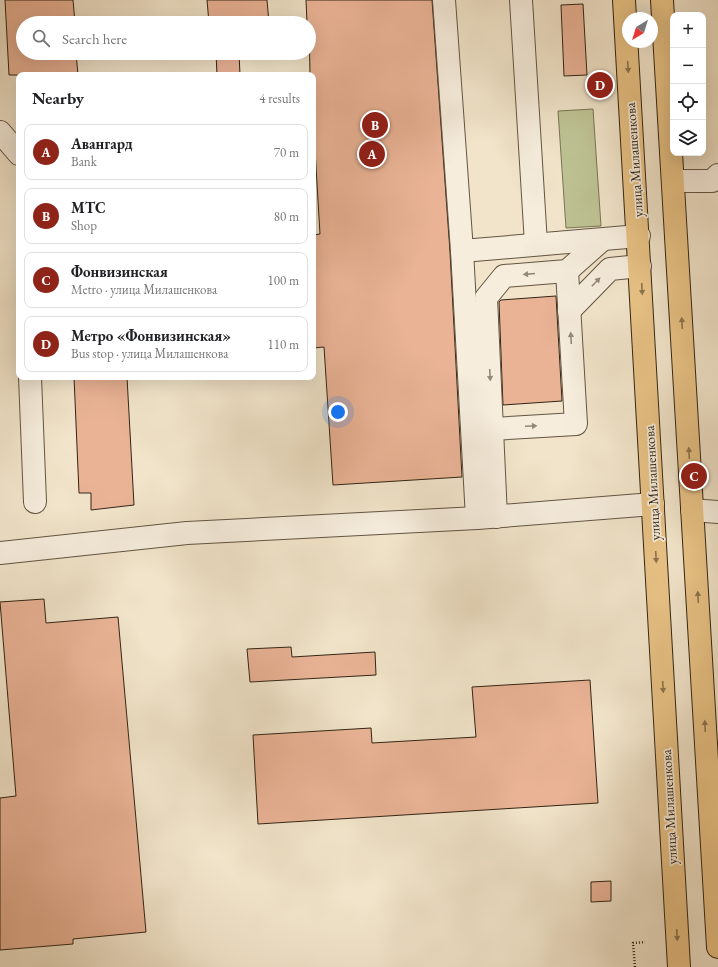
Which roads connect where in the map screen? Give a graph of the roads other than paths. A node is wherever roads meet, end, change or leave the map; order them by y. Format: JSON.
{"nodes":[{"id":1,"x":444,"y":0,"type":"edge"},
{"id":2,"x":521,"y":0,"type":"edge"},
{"id":3,"x":624,"y":0,"type":"edge"},
{"id":4,"x":662,"y":0,"type":"edge"},
{"id":5,"x":0,"y":132,"type":"edge"},
{"id":6,"x":16,"y":151,"type":"edge"},
{"id":7,"x":716,"y":180,"type":"edge"},
{"id":8,"x":673,"y":181,"type":"junction"},
{"id":9,"x":638,"y":236,"type":"junction"},
{"id":10,"x":602,"y":240,"type":"junction"},
{"id":11,"x":536,"y":244,"type":"junction"},
{"id":12,"x":462,"y":251,"type":"junction"},
{"id":13,"x":640,"y":266,"type":"junction"},
{"id":14,"x":567,"y":271,"type":"junction"},
{"id":15,"x":569,"y":310,"type":"junction"},
{"id":16,"x":30,"y":380,"type":"edge"},
{"id":17,"x":493,"y":429,"type":"junction"},
{"id":18,"x":35,"y":502,"type":"dead end"},
{"id":19,"x":653,"y":504,"type":"junction"},
{"id":20,"x":692,"y":510,"type":"junction"},
{"id":21,"x":718,"y":512,"type":"edge"},
{"id":22,"x":487,"y":517,"type":"junction"},
{"id":23,"x":0,"y":553,"type":"edge"},
{"id":24,"x":713,"y":779,"type":"edge"},
{"id":25,"x":718,"y":947,"type":"edge"},
{"id":26,"x":678,"y":967,"type":"edge"}],
"edges":[{"from":1,"to":12,"type":"lane"},
{"from":2,"to":11,"type":"lane"},
{"from":3,"to":9,"type":"main road","name":"улица Милашенкова","one_way":true},
{"from":4,"to":8,"type":"main road"},
{"from":5,"to":6,"type":"lane"},
{"from":7,"to":8,"type":"lane"},
{"from":20,"to":8,"type":"main road","one_way":true},
{"from":9,"to":10,"type":"lane"},
{"from":9,"to":13,"type":"main road","name":"улица Милашенкова"},
{"from":10,"to":11,"type":"lane"},
{"from":10,"to":14,"type":"lane"},
{"from":11,"to":12,"type":"lane"},
{"from":12,"to":22,"type":"lane"},
{"from":15,"to":13,"type":"lane","one_way":true},
{"from":13,"to":19,"type":"main road","name":"улица Милашенкова","one_way":true},
{"from":14,"to":15,"type":"lane"},
{"from":14,"to":17,"type":"lane","one_way":true},
{"from":17,"to":15,"type":"lane","one_way":true},
{"from":16,"to":18,"type":"lane"},
{"from":17,"to":22,"type":"lane"},
{"from":19,"to":22,"type":"lane"},
{"from":19,"to":26,"type":"main road","name":"улица Милашенкова","one_way":true},
{"from":20,"to":21,"type":"lane"},
{"from":24,"to":20,"type":"main road","one_way":true},
{"from":22,"to":23,"type":"lane"},
{"from":24,"to":25,"type":"main road"}]}
